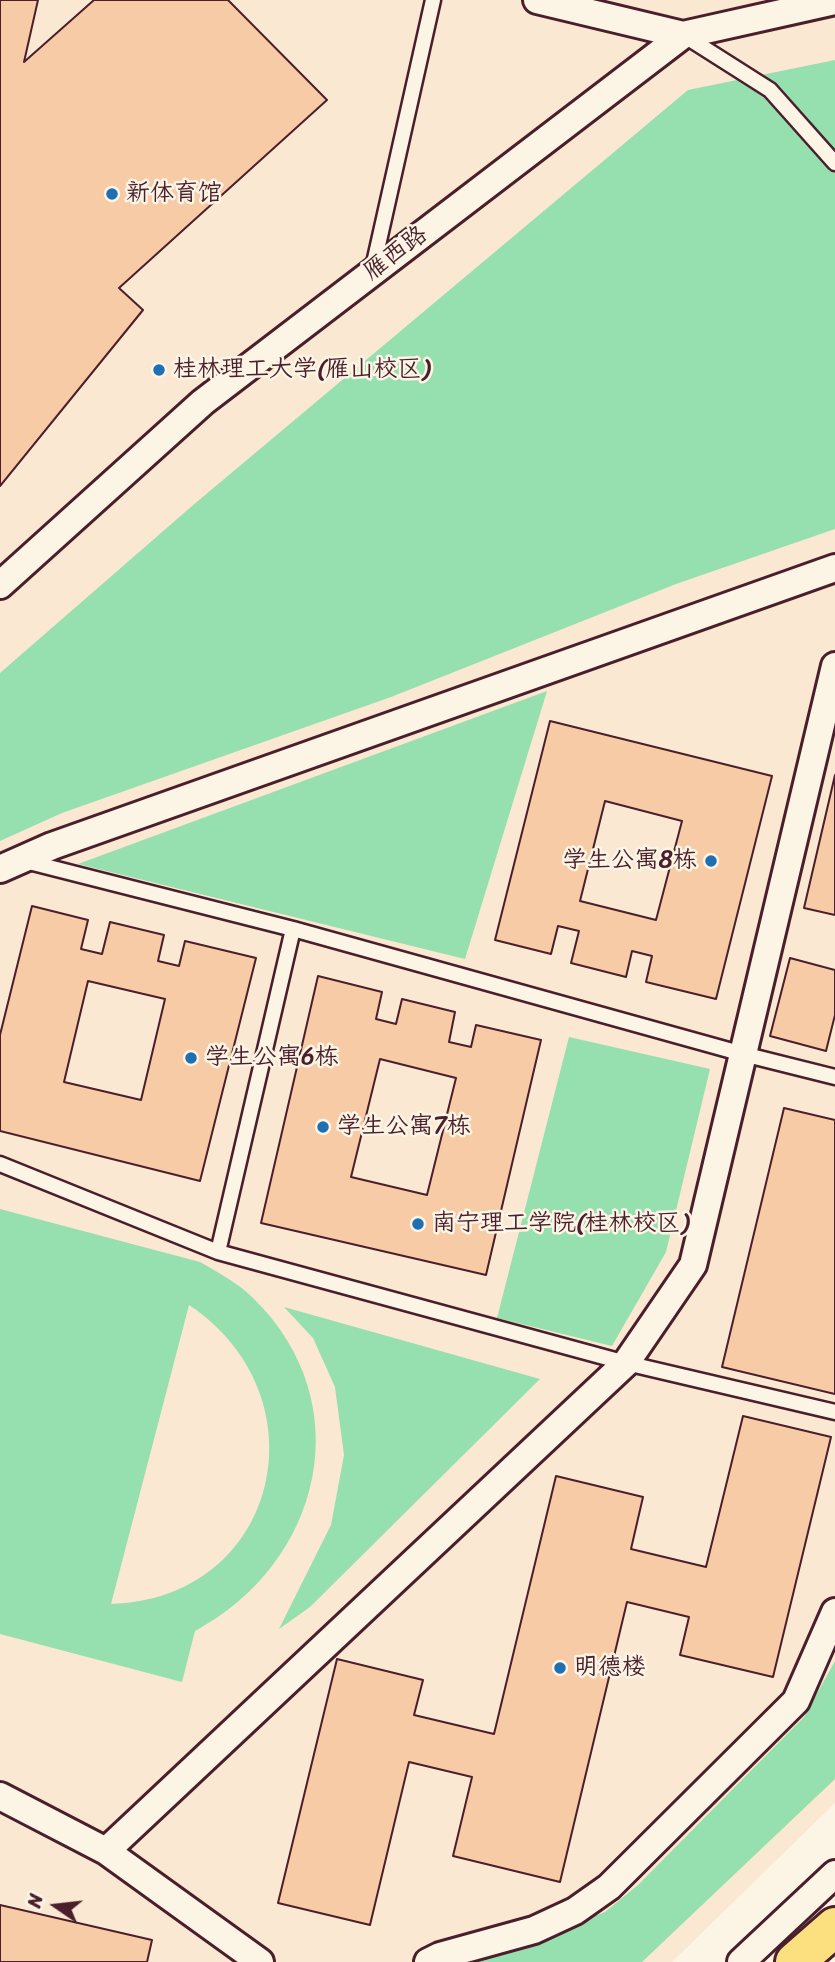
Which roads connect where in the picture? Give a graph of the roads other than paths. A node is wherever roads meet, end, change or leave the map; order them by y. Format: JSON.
{"nodes":[{"id":1,"x":433,"y":0,"type":"edge"},
{"id":2,"x":537,"y":0,"type":"edge"},
{"id":3,"x":835,"y":1,"type":"edge"},
{"id":4,"x":683,"y":35,"type":"junction"},
{"id":5,"x":835,"y":163,"type":"edge"},
{"id":6,"x":371,"y":273,"type":"junction"},
{"id":7,"x":835,"y":568,"type":"edge"},
{"id":8,"x":0,"y":585,"type":"edge"},
{"id":9,"x":835,"y":666,"type":"edge"},
{"id":10,"x":10,"y":864,"type":"edge"},
{"id":11,"x":293,"y":929,"type":"junction"},
{"id":12,"x":743,"y":1054,"type":"junction"},
{"id":13,"x":835,"y":1077,"type":"edge"},
{"id":14,"x":0,"y":1164,"type":"edge"},
{"id":15,"x":218,"y":1252,"type":"junction"},
{"id":16,"x":626,"y":1363,"type":"junction"},
{"id":17,"x":835,"y":1412,"type":"edge"},
{"id":18,"x":835,"y":1612,"type":"edge"},
{"id":19,"x":0,"y":1796,"type":"edge"},
{"id":20,"x":106,"y":1851,"type":"junction"},
{"id":21,"x":835,"y":1874,"type":"edge"},
{"id":22,"x":835,"y":1927,"type":"edge"},
{"id":23,"x":260,"y":1962,"type":"edge"},
{"id":24,"x":428,"y":1962,"type":"edge"},
{"id":25,"x":741,"y":1962,"type":"edge"},
{"id":26,"x":795,"y":1962,"type":"edge"}],
"edges":[{"from":1,"to":6,"type":"lane"},
{"from":2,"to":4,"type":"street"},
{"from":3,"to":4,"type":"street","name":"雁西路"},
{"from":4,"to":5,"type":"lane"},
{"from":4,"to":6,"type":"street","name":"雁西路"},
{"from":6,"to":8,"type":"street","name":"雁西路"},
{"from":7,"to":10,"type":"street"},
{"from":9,"to":12,"type":"street"},
{"from":10,"to":11,"type":"lane"},
{"from":11,"to":12,"type":"lane"},
{"from":11,"to":15,"type":"lane"},
{"from":12,"to":13,"type":"lane"},
{"from":12,"to":16,"type":"street"},
{"from":14,"to":15,"type":"lane"},
{"from":15,"to":16,"type":"lane"},
{"from":16,"to":17,"type":"lane"},
{"from":16,"to":20,"type":"street"},
{"from":18,"to":24,"type":"street"},
{"from":19,"to":20,"type":"street"},
{"from":20,"to":23,"type":"street"},
{"from":21,"to":25,"type":"street"},
{"from":22,"to":26,"type":"main road"}]}
